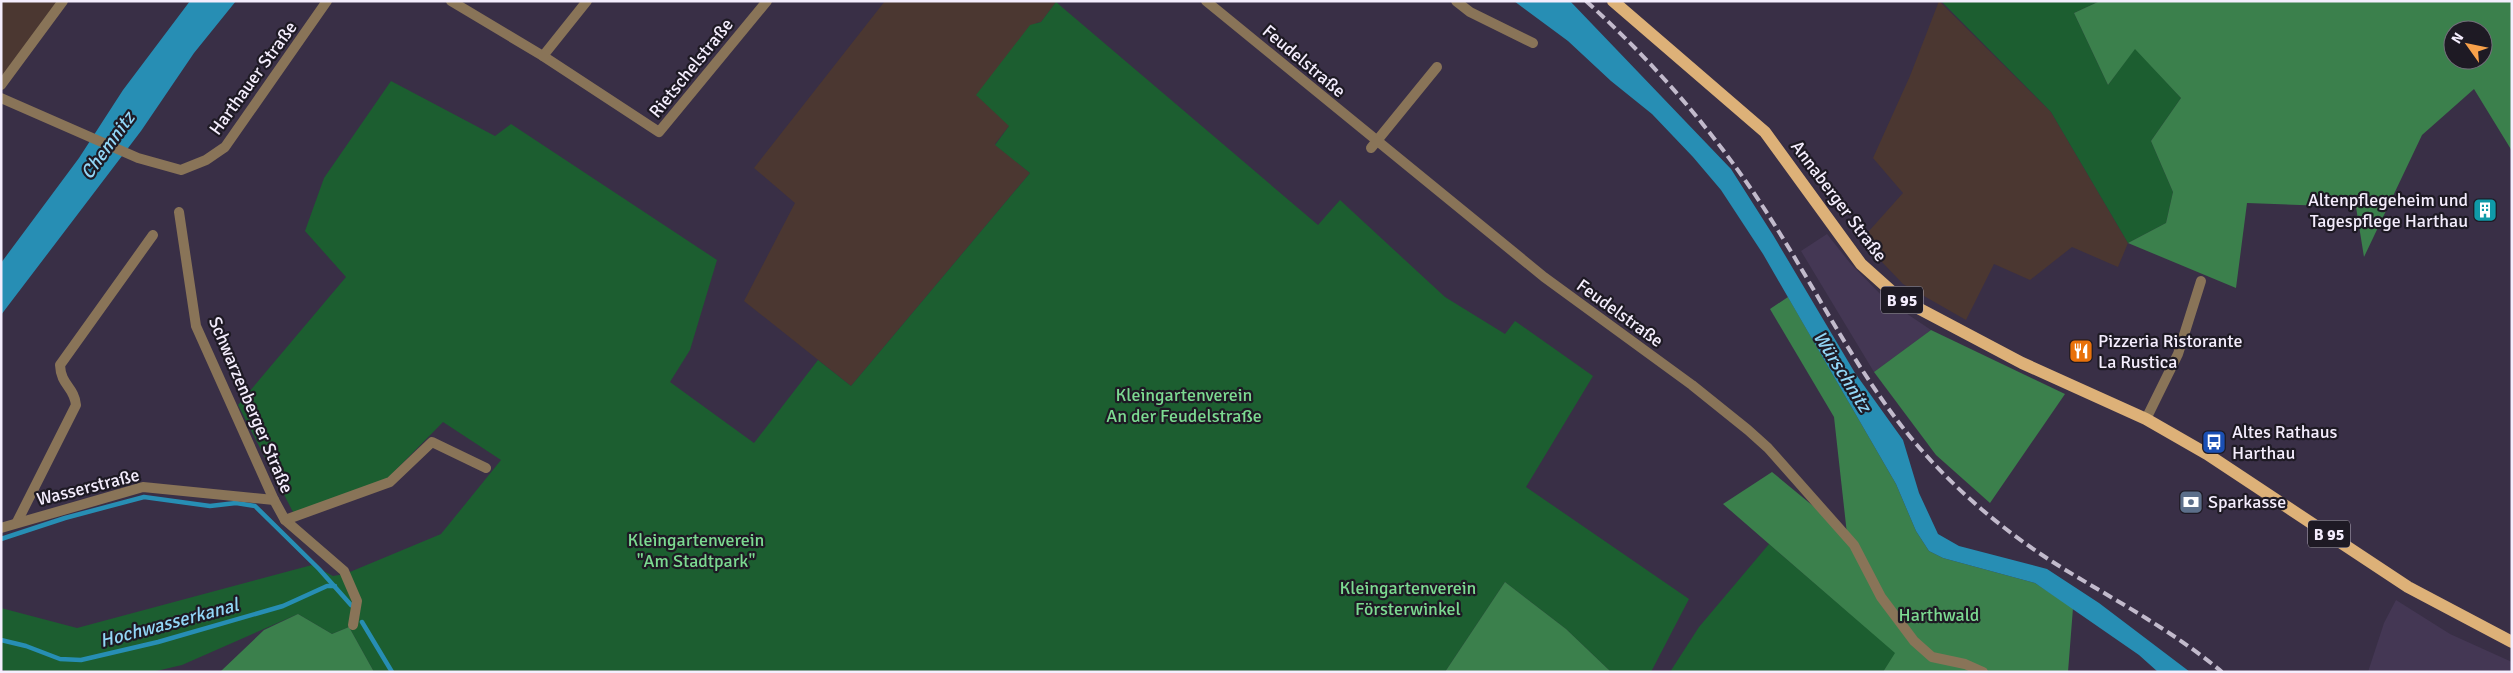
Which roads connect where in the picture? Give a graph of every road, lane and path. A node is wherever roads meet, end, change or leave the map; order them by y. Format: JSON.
{"nodes":[{"id":1,"x":63,"y":1,"type":"edge"},
{"id":2,"x":327,"y":1,"type":"edge"},
{"id":3,"x":451,"y":1,"type":"edge"},
{"id":4,"x":586,"y":1,"type":"edge"},
{"id":5,"x":766,"y":1,"type":"edge"},
{"id":6,"x":1206,"y":1,"type":"edge"},
{"id":7,"x":1456,"y":1,"type":"edge"},
{"id":8,"x":1613,"y":1,"type":"edge"},
{"id":9,"x":1533,"y":43,"type":"dead end"},
{"id":10,"x":542,"y":56,"type":"junction"},
{"id":11,"x":1437,"y":68,"type":"dead end"},
{"id":12,"x":1,"y":84,"type":"edge"},
{"id":13,"x":1,"y":98,"type":"edge"},
{"id":14,"x":1374,"y":145,"type":"junction"},
{"id":15,"x":179,"y":212,"type":"dead end"},
{"id":16,"x":153,"y":235,"type":"dead end"},
{"id":17,"x":2201,"y":281,"type":"dead end"},
{"id":18,"x":2146,"y":420,"type":"junction"},
{"id":19,"x":486,"y":468,"type":"dead end"},
{"id":20,"x":274,"y":500,"type":"junction"},
{"id":21,"x":285,"y":520,"type":"junction"},
{"id":22,"x":17,"y":522,"type":"junction"},
{"id":23,"x":1,"y":528,"type":"edge"},
{"id":24,"x":353,"y":625,"type":"dead end"},
{"id":25,"x":2512,"y":642,"type":"edge"},
{"id":26,"x":1982,"y":672,"type":"edge"}],
"edges":[{"from":1,"to":12,"type":"street"},
{"from":2,"to":13,"type":"street","name":"Harthauer Straße"},
{"from":3,"to":10,"type":"street"},
{"from":4,"to":10,"type":"street"},
{"from":5,"to":10,"type":"street","name":"Rietschelstraße"},
{"from":6,"to":14,"type":"street","name":"Feudelstraße"},
{"from":7,"to":9,"type":"street"},
{"from":8,"to":18,"type":"main road","name":"Annaberger Straße","number":"B 95"},
{"from":11,"to":14,"type":"street"},
{"from":14,"to":26,"type":"street","name":"Feudelstraße"},
{"from":15,"to":20,"type":"street","name":"Schwarzenberger Straße"},
{"from":16,"to":22,"type":"street"},
{"from":17,"to":18,"type":"street"},
{"from":18,"to":25,"type":"main road","name":"Annaberger Straße","number":"B 95"},
{"from":19,"to":21,"type":"street","name":"Schwarzenberger Straße"},
{"from":20,"to":21,"type":"street","name":"Schwarzenberger Straße"},
{"from":20,"to":22,"type":"street","name":"Wasserstraße"},
{"from":21,"to":24,"type":"street","name":"Schwarzenberger Straße"},
{"from":22,"to":23,"type":"street","name":"Wasserstraße"}]}
